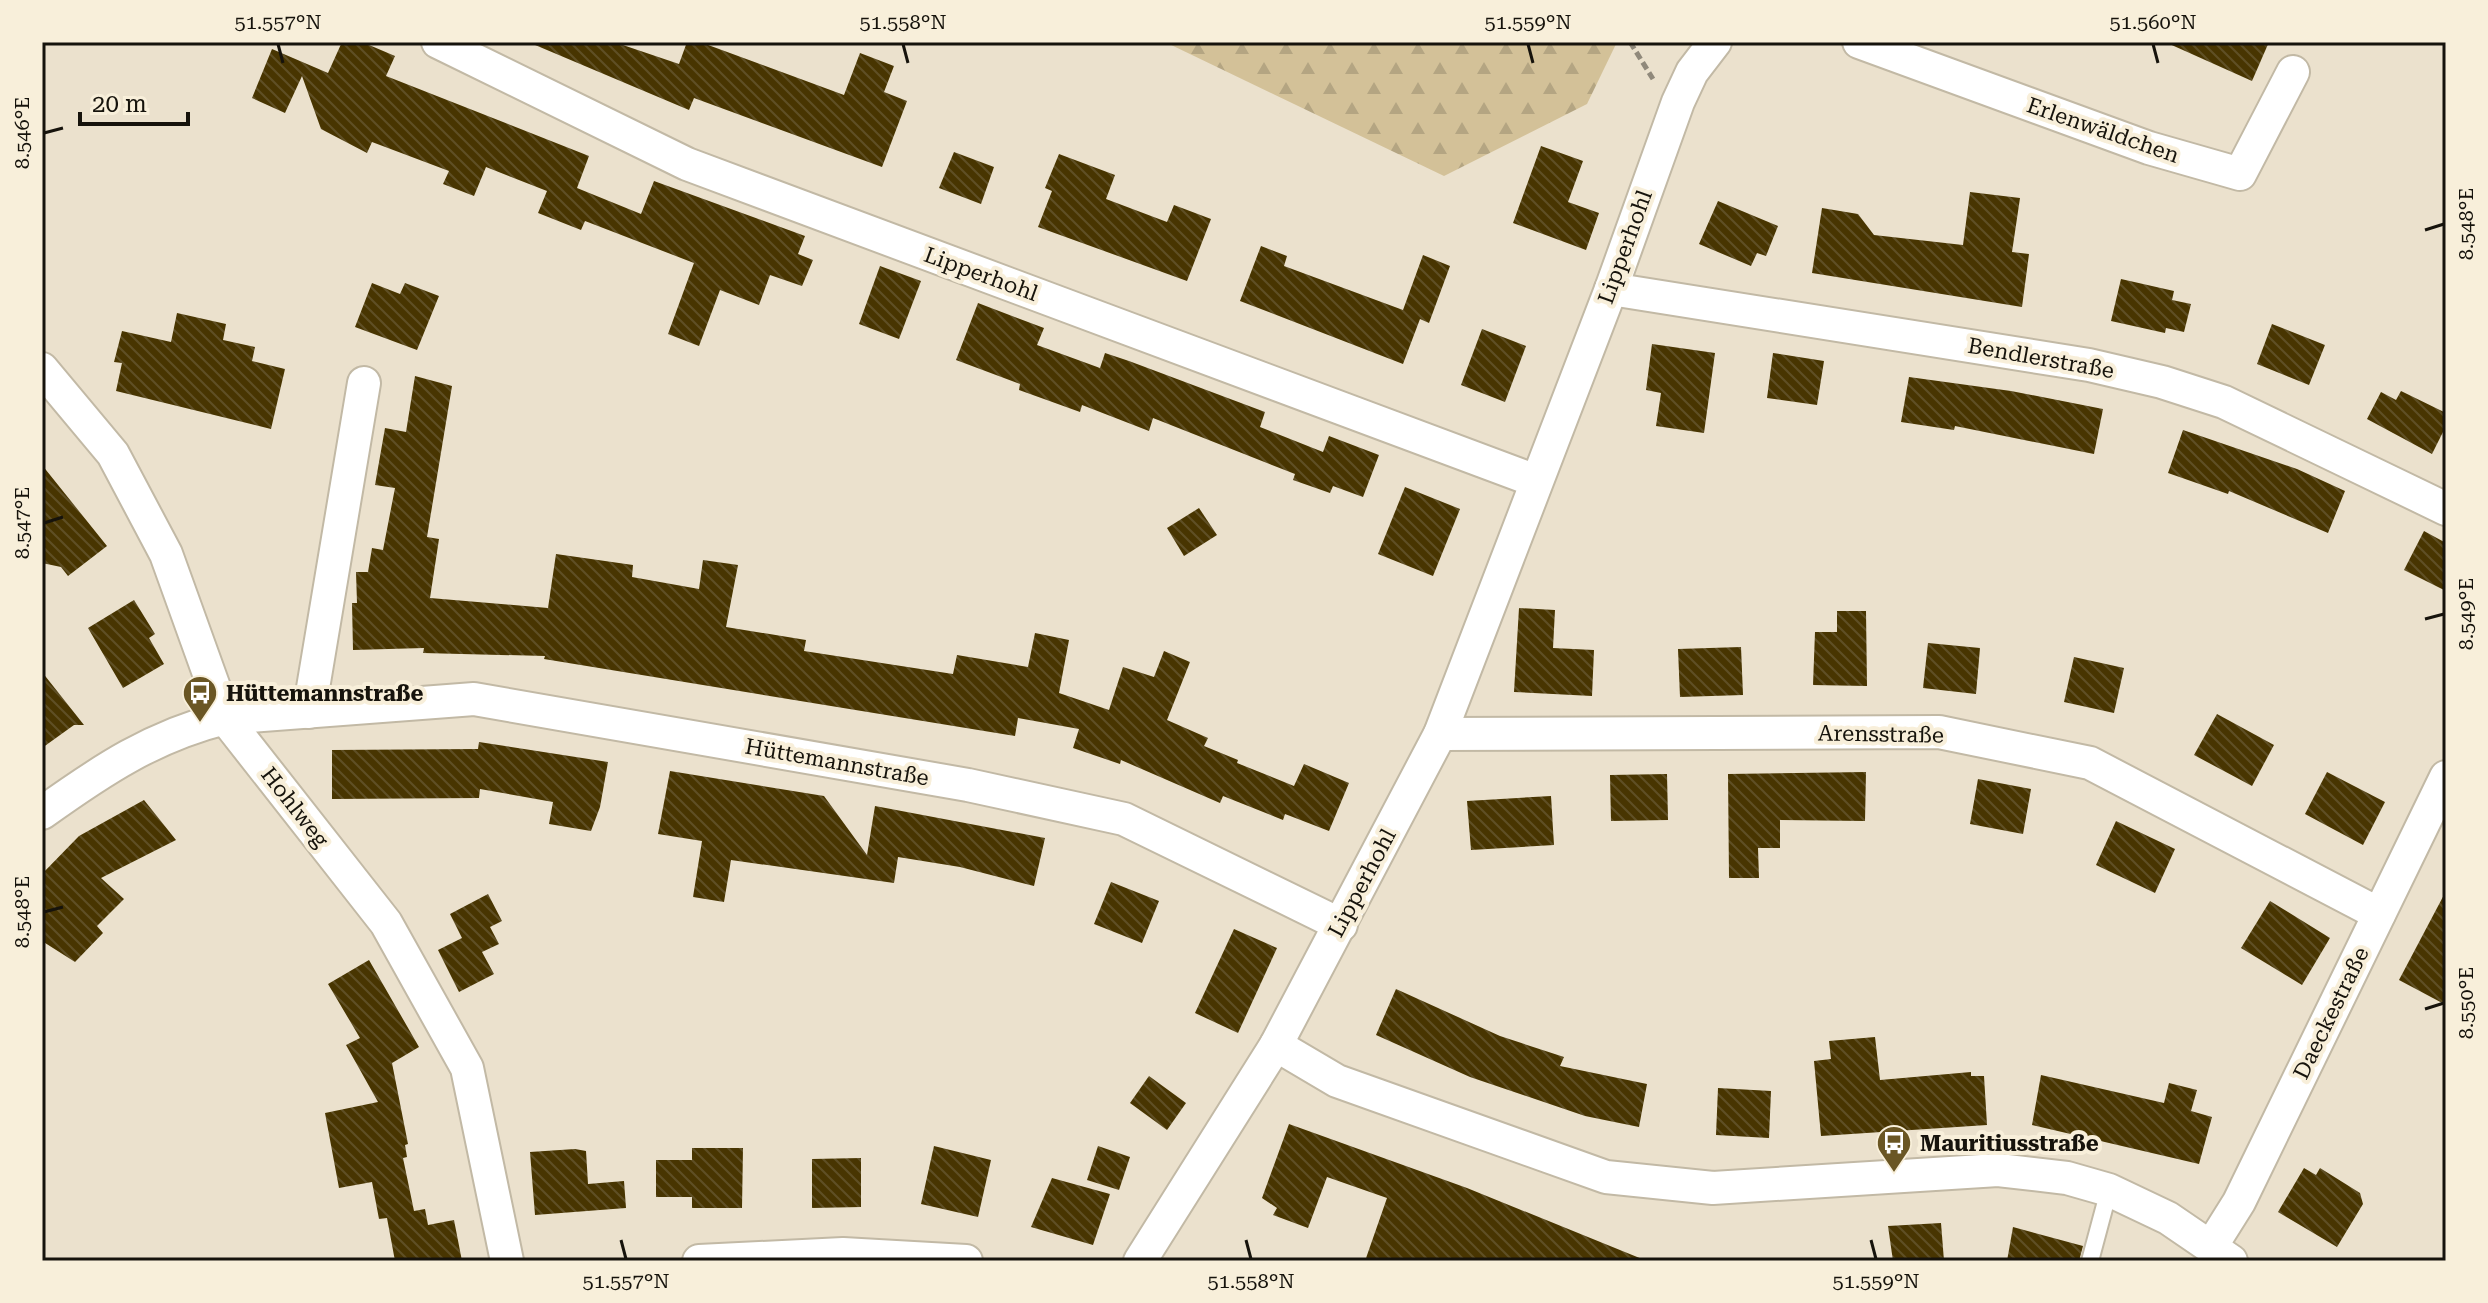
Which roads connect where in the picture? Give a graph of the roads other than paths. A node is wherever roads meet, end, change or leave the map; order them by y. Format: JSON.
{"nodes":[{"id":1,"x":438,"y":42,"type":"edge"},
{"id":2,"x":1715,"y":42,"type":"edge"},
{"id":3,"x":1859,"y":42,"type":"edge"},
{"id":4,"x":2293,"y":72,"type":"dead end"},
{"id":5,"x":1611,"y":289,"type":"junction"},
{"id":6,"x":42,"y":369,"type":"edge"},
{"id":7,"x":364,"y":383,"type":"dead end"},
{"id":8,"x":1536,"y":481,"type":"junction"},
{"id":9,"x":2446,"y":509,"type":"edge"},
{"id":10,"x":309,"y":712,"type":"junction"},
{"id":11,"x":225,"y":718,"type":"junction"},
{"id":12,"x":1440,"y":734,"type":"junction"},
{"id":13,"x":2446,"y":777,"type":"edge"},
{"id":14,"x":42,"y":813,"type":"edge"},
{"id":15,"x":2379,"y":914,"type":"junction"},
{"id":16,"x":1341,"y":925,"type":"junction"},
{"id":17,"x":1276,"y":1045,"type":"junction"},
{"id":18,"x":2109,"y":1190,"type":"junction"},
{"id":19,"x":2221,"y":1253,"type":"edge"},
{"id":20,"x":507,"y":1261,"type":"edge"},
{"id":21,"x":699,"y":1261,"type":"edge"},
{"id":22,"x":966,"y":1261,"type":"edge"},
{"id":23,"x":1140,"y":1261,"type":"edge"},
{"id":24,"x":2090,"y":1261,"type":"edge"}],
"edges":[{"from":1,"to":8,"type":"street","name":"Lipperhohl"},
{"from":2,"to":5,"type":"street","name":"Lipperhohl"},
{"from":3,"to":4,"type":"street","name":"Erlenwäldchen"},
{"from":5,"to":8,"type":"street","name":"Lipperhohl"},
{"from":5,"to":9,"type":"street","name":"Bendlerstraße"},
{"from":6,"to":11,"type":"street","name":"Hohlweg"},
{"from":7,"to":10,"type":"street"},
{"from":8,"to":12,"type":"street","name":"Lipperhohl"},
{"from":10,"to":11,"type":"street","name":"Hüttemannstraße"},
{"from":10,"to":16,"type":"street","name":"Hüttemannstraße"},
{"from":11,"to":14,"type":"street","name":"Hüttemannstraße"},
{"from":11,"to":20,"type":"street","name":"Hohlweg"},
{"from":12,"to":15,"type":"street","name":"Arensstraße"},
{"from":12,"to":16,"type":"street","name":"Lipperhohl"},
{"from":13,"to":15,"type":"street","name":"Daeckestraße"},
{"from":15,"to":19,"type":"street","name":"Daeckestraße"},
{"from":16,"to":17,"type":"street","name":"Lipperhohl"},
{"from":17,"to":18,"type":"street"},
{"from":17,"to":23,"type":"street","name":"Lipperhohl"},
{"from":18,"to":19,"type":"street"},
{"from":18,"to":24,"type":"lane"},
{"from":21,"to":22,"type":"street"}]}
